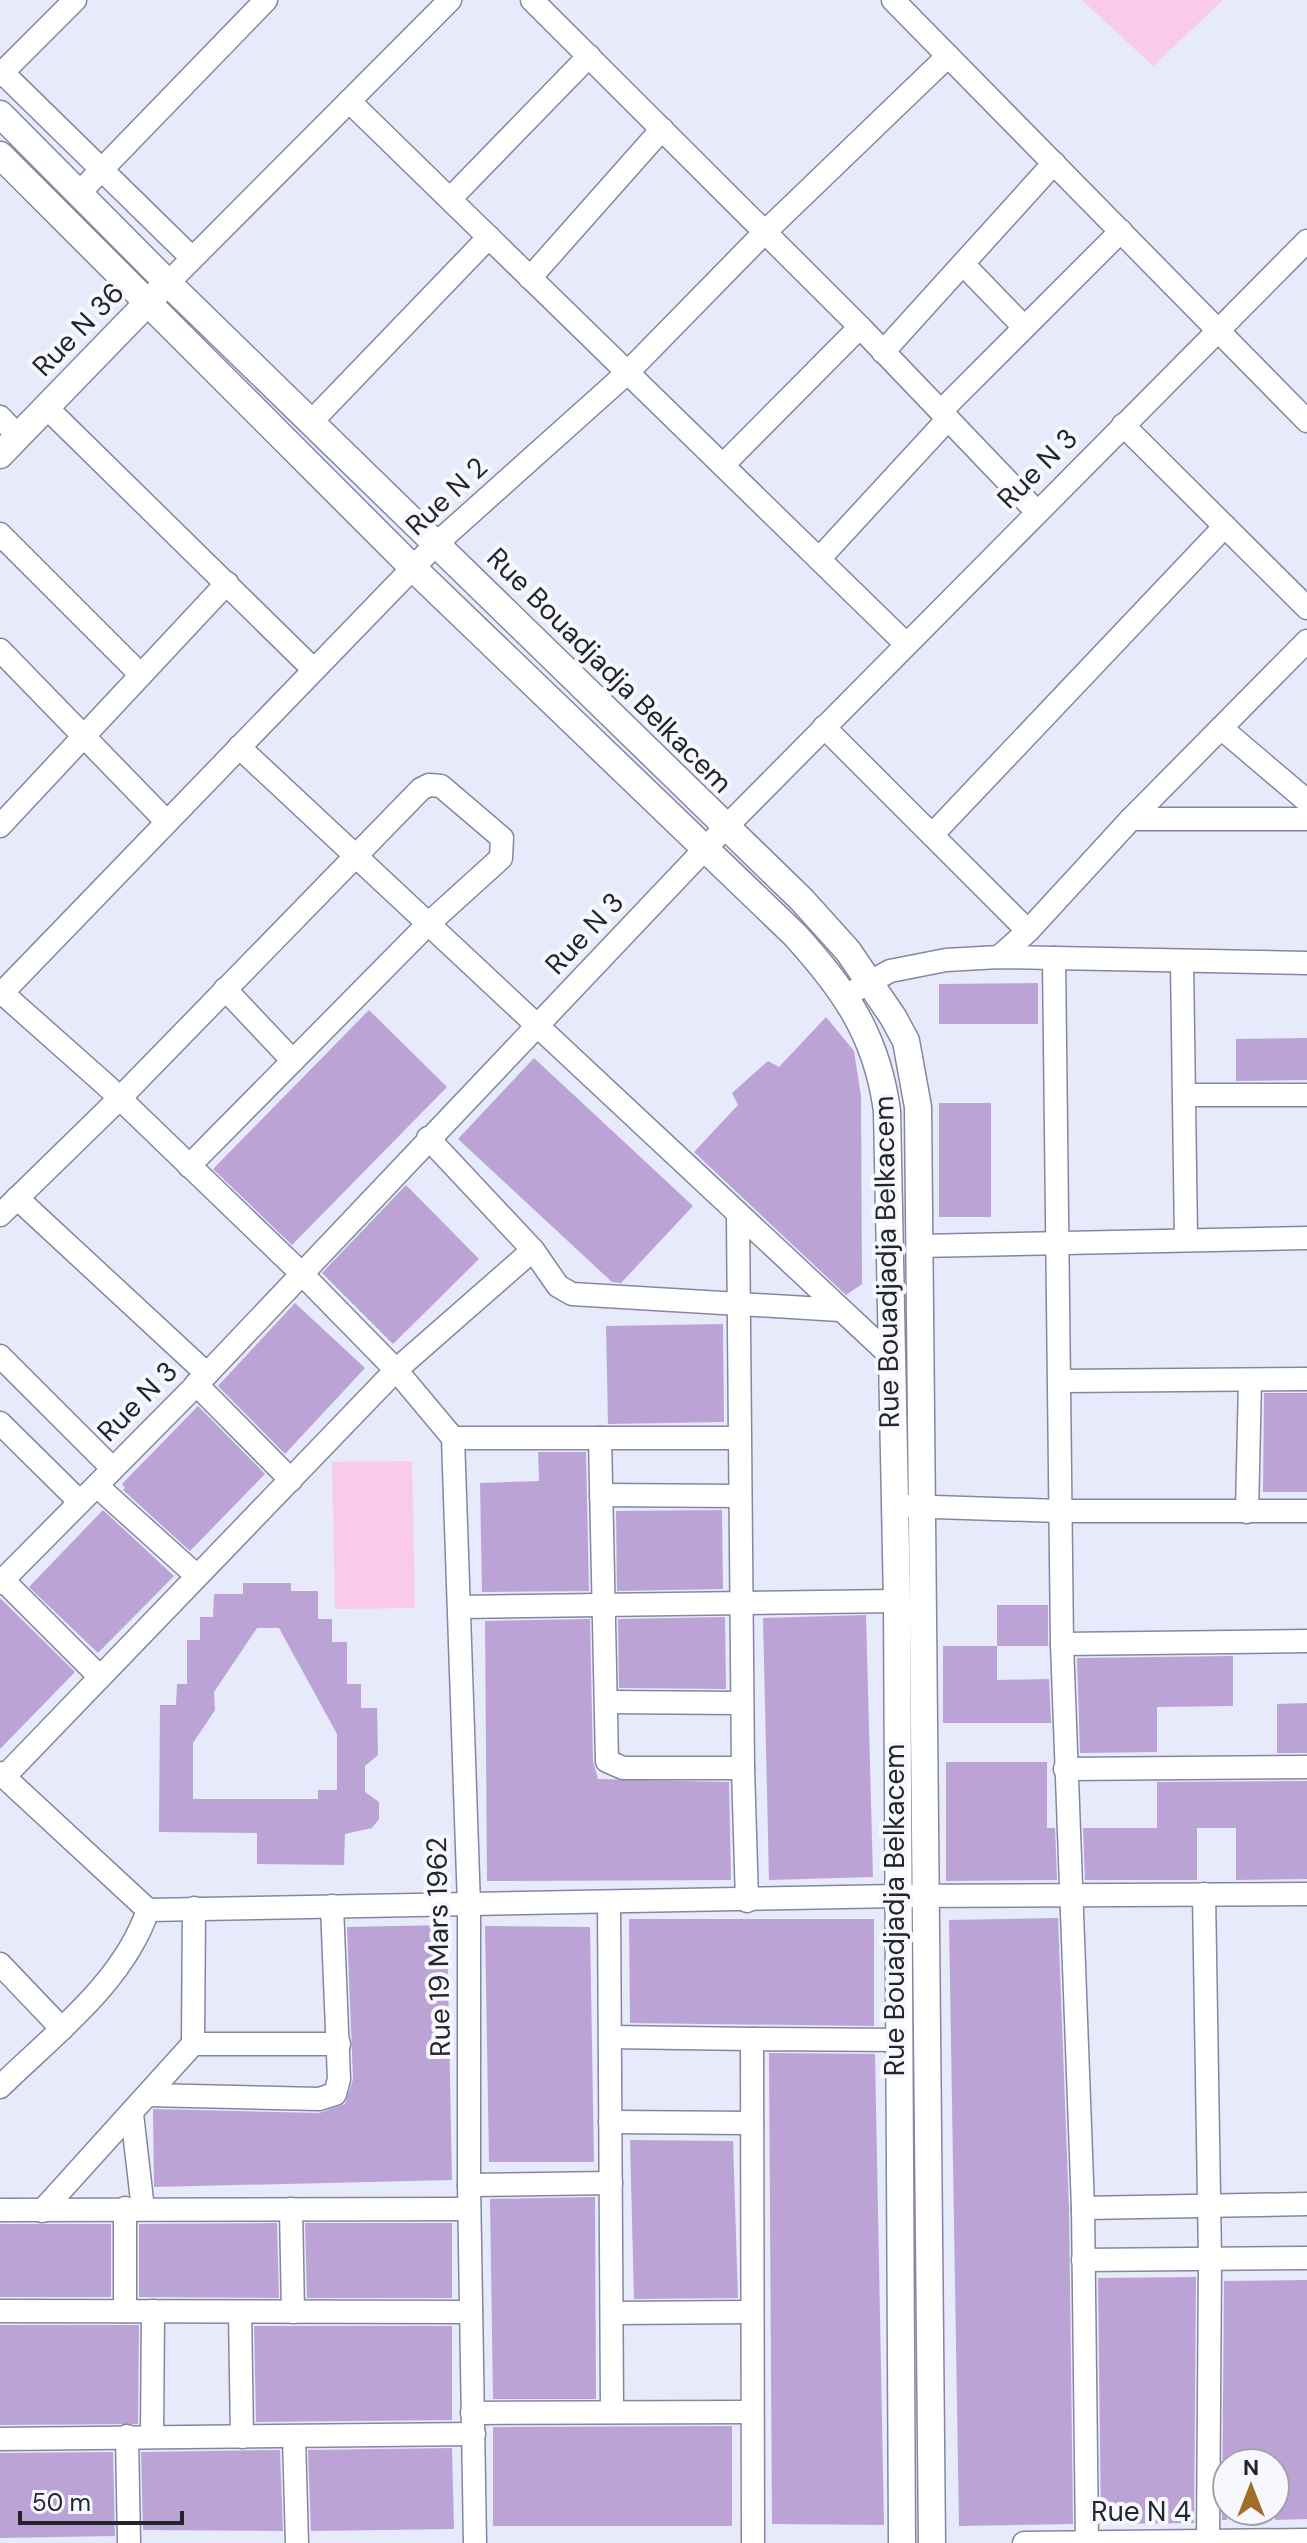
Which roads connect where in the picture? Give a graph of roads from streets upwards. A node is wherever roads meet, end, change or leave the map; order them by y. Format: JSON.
{"nodes":[{"id":1,"x":75,"y":0,"type":"edge"},
{"id":2,"x":266,"y":0,"type":"edge"},
{"id":3,"x":450,"y":0,"type":"edge"},
{"id":4,"x":532,"y":0,"type":"edge"},
{"id":5,"x":893,"y":0,"type":"edge"},
{"id":6,"x":589,"y":56,"type":"junction"},
{"id":7,"x":948,"y":56,"type":"junction"},
{"id":8,"x":1,"y":72,"type":"edge"},
{"id":9,"x":349,"y":101,"type":"junction"},
{"id":10,"x":0,"y":114,"type":"edge"},
{"id":11,"x":662,"y":129,"type":"junction"},
{"id":12,"x":0,"y":155,"type":"edge"},
{"id":13,"x":1054,"y":163,"type":"junction"},
{"id":14,"x":103,"y":169,"type":"junction"},
{"id":15,"x":80,"y":192,"type":"junction"},
{"id":16,"x":450,"y":199,"type":"junction"},
{"id":17,"x":1121,"y":231,"type":"junction"},
{"id":18,"x":765,"y":232,"type":"junction"},
{"id":19,"x":489,"y":237,"type":"junction"},
{"id":20,"x":1307,"y":241,"type":"edge"},
{"id":21,"x":192,"y":258,"type":"junction"},
{"id":22,"x":963,"y":264,"type":"junction"},
{"id":23,"x":530,"y":278,"type":"junction"},
{"id":24,"x":168,"y":283,"type":"junction"},
{"id":25,"x":146,"y":305,"type":"junction"},
{"id":26,"x":860,"y":327,"type":"junction"},
{"id":27,"x":1024,"y":327,"type":"junction"},
{"id":28,"x":1219,"y":330,"type":"junction"},
{"id":29,"x":883,"y":352,"type":"junction"},
{"id":30,"x":627,"y":373,"type":"junction"},
{"id":31,"x":46,"y":407,"type":"junction"},
{"id":32,"x":944,"y":415,"type":"junction"},
{"id":33,"x":0,"y":417,"type":"edge"},
{"id":34,"x":312,"y":421,"type":"junction"},
{"id":35,"x":1307,"y":421,"type":"edge"},
{"id":36,"x":1123,"y":425,"type":"junction"},
{"id":37,"x":18,"y":436,"type":"junction"},
{"id":38,"x":0,"y":455,"type":"edge"},
{"id":39,"x":723,"y":465,"type":"junction"},
{"id":40,"x":1036,"y":511,"type":"junction"},
{"id":41,"x":1225,"y":526,"type":"junction"},
{"id":42,"x":0,"y":534,"type":"edge"},
{"id":43,"x":436,"y":544,"type":"junction"},
{"id":44,"x":819,"y":559,"type":"junction"},
{"id":45,"x":413,"y":568,"type":"junction"},
{"id":46,"x":227,"y":583,"type":"junction"},
{"id":47,"x":1307,"y":608,"type":"edge"},
{"id":48,"x":1307,"y":641,"type":"edge"},
{"id":49,"x":906,"y":644,"type":"junction"},
{"id":50,"x":2,"y":657,"type":"edge"},
{"id":51,"x":314,"y":670,"type":"junction"},
{"id":52,"x":141,"y":675,"type":"junction"},
{"id":53,"x":824,"y":727,"type":"junction"},
{"id":54,"x":1221,"y":728,"type":"junction"},
{"id":55,"x":85,"y":734,"type":"junction"},
{"id":56,"x":239,"y":747,"type":"junction"},
{"id":57,"x":1307,"y":801,"type":"edge"},
{"id":58,"x":1131,"y":819,"type":"junction"},
{"id":59,"x":1307,"y":819,"type":"edge"},
{"id":60,"x":167,"y":822,"type":"junction"},
{"id":61,"x":0,"y":826,"type":"edge"},
{"id":62,"x":725,"y":828,"type":"junction"},
{"id":63,"x":932,"y":835,"type":"junction"},
{"id":64,"x":706,"y":848,"type":"junction"},
{"id":65,"x":355,"y":855,"type":"junction"},
{"id":66,"x":427,"y":925,"type":"junction"},
{"id":67,"x":1028,"y":931,"type":"junction"},
{"id":68,"x":999,"y":957,"type":"junction"},
{"id":69,"x":1054,"y":958,"type":"junction"},
{"id":70,"x":1182,"y":962,"type":"junction"},
{"id":71,"x":1307,"y":963,"type":"edge"},
{"id":72,"x":871,"y":979,"type":"junction"},
{"id":73,"x":225,"y":989,"type":"junction"},
{"id":74,"x":1,"y":993,"type":"edge"},
{"id":75,"x":845,"y":996,"type":"junction"},
{"id":76,"x":536,"y":1027,"type":"junction"},
{"id":77,"x":293,"y":1061,"type":"junction"},
{"id":78,"x":1185,"y":1095,"type":"junction"},
{"id":79,"x":1307,"y":1095,"type":"edge"},
{"id":80,"x":120,"y":1098,"type":"junction"},
{"id":81,"x":428,"y":1138,"type":"junction"},
{"id":82,"x":189,"y":1166,"type":"junction"},
{"id":83,"x":17,"y":1198,"type":"junction"},
{"id":84,"x":0,"y":1215,"type":"edge"},
{"id":85,"x":738,"y":1216,"type":"junction"},
{"id":86,"x":1307,"y":1238,"type":"edge"},
{"id":87,"x":1186,"y":1239,"type":"junction"},
{"id":88,"x":1059,"y":1243,"type":"junction"},
{"id":89,"x":919,"y":1246,"type":"junction"},
{"id":90,"x":533,"y":1250,"type":"junction"},
{"id":91,"x":301,"y":1273,"type":"junction"},
{"id":92,"x":737,"y":1304,"type":"junction"},
{"id":93,"x":840,"y":1310,"type":"junction"},
{"id":94,"x":0,"y":1356,"type":"edge"},
{"id":95,"x":892,"y":1357,"type":"junction"},
{"id":96,"x":396,"y":1370,"type":"junction"},
{"id":97,"x":202,"y":1379,"type":"junction"},
{"id":98,"x":1307,"y":1379,"type":"edge"},
{"id":99,"x":1250,"y":1380,"type":"junction"},
{"id":100,"x":1061,"y":1381,"type":"junction"},
{"id":101,"x":0,"y":1423,"type":"edge"},
{"id":102,"x":453,"y":1438,"type":"junction"},
{"id":103,"x":600,"y":1438,"type":"junction"},
{"id":104,"x":738,"y":1438,"type":"junction"},
{"id":105,"x":112,"y":1468,"type":"junction"},
{"id":106,"x":291,"y":1480,"type":"junction"},
{"id":107,"x":97,"y":1486,"type":"junction"},
{"id":108,"x":601,"y":1495,"type":"junction"},
{"id":109,"x":739,"y":1496,"type":"junction"},
{"id":110,"x":80,"y":1502,"type":"junction"},
{"id":111,"x":894,"y":1506,"type":"junction"},
{"id":112,"x":922,"y":1506,"type":"junction"},
{"id":113,"x":1059,"y":1511,"type":"junction"},
{"id":114,"x":1307,"y":1511,"type":"edge"},
{"id":115,"x":1247,"y":1512,"type":"junction"},
{"id":116,"x":197,"y":1576,"type":"junction"},
{"id":117,"x":1,"y":1582,"type":"edge"},
{"id":118,"x":897,"y":1601,"type":"junction"},
{"id":119,"x":740,"y":1602,"type":"junction"},
{"id":120,"x":604,"y":1604,"type":"junction"},
{"id":121,"x":460,"y":1607,"type":"junction"},
{"id":122,"x":1307,"y":1641,"type":"edge"},
{"id":123,"x":1062,"y":1644,"type":"junction"},
{"id":124,"x":100,"y":1677,"type":"junction"},
{"id":125,"x":606,"y":1702,"type":"junction"},
{"id":126,"x":741,"y":1703,"type":"junction"},
{"id":127,"x":1307,"y":1767,"type":"edge"},
{"id":128,"x":743,"y":1768,"type":"junction"},
{"id":129,"x":1065,"y":1769,"type":"junction"},
{"id":130,"x":2,"y":1775,"type":"edge"},
{"id":131,"x":1204,"y":1894,"type":"junction"},
{"id":132,"x":1307,"y":1894,"type":"edge"},
{"id":133,"x":1072,"y":1895,"type":"junction"},
{"id":134,"x":897,"y":1896,"type":"junction"},
{"id":135,"x":925,"y":1896,"type":"junction"},
{"id":136,"x":747,"y":1901,"type":"junction"},
{"id":137,"x":609,"y":1903,"type":"junction"},
{"id":138,"x":332,"y":1906,"type":"junction"},
{"id":139,"x":469,"y":1906,"type":"junction"},
{"id":140,"x":194,"y":1908,"type":"junction"},
{"id":141,"x":148,"y":1910,"type":"junction"},
{"id":142,"x":0,"y":1964,"type":"edge"},
{"id":143,"x":62,"y":2029,"type":"junction"},
{"id":144,"x":611,"y":2037,"type":"junction"},
{"id":145,"x":752,"y":2039,"type":"junction"},
{"id":146,"x":900,"y":2040,"type":"junction"},
{"id":147,"x":193,"y":2044,"type":"junction"},
{"id":148,"x":339,"y":2044,"type":"junction"},
{"id":149,"x":0,"y":2087,"type":"edge"},
{"id":150,"x":148,"y":2095,"type":"junction"},
{"id":151,"x":132,"y":2114,"type":"junction"},
{"id":152,"x":610,"y":2122,"type":"junction"},
{"id":153,"x":752,"y":2123,"type":"junction"},
{"id":154,"x":611,"y":2183,"type":"junction"},
{"id":155,"x":469,"y":2185,"type":"junction"},
{"id":156,"x":1307,"y":2204,"type":"edge"},
{"id":157,"x":1209,"y":2207,"type":"junction"},
{"id":158,"x":1083,"y":2208,"type":"junction"},
{"id":159,"x":134,"y":2209,"type":"junction"},
{"id":160,"x":291,"y":2209,"type":"junction"},
{"id":161,"x":469,"y":2209,"type":"junction"},
{"id":162,"x":0,"y":2210,"type":"edge"},
{"id":163,"x":42,"y":2211,"type":"junction"},
{"id":164,"x":1307,"y":2258,"type":"edge"},
{"id":165,"x":1210,"y":2259,"type":"junction"},
{"id":166,"x":1083,"y":2260,"type":"junction"},
{"id":167,"x":0,"y":2311,"type":"edge"},
{"id":168,"x":125,"y":2311,"type":"junction"},
{"id":169,"x":153,"y":2311,"type":"junction"},
{"id":170,"x":240,"y":2312,"type":"junction"},
{"id":171,"x":293,"y":2312,"type":"junction"},
{"id":172,"x":471,"y":2312,"type":"junction"},
{"id":173,"x":751,"y":2312,"type":"junction"},
{"id":174,"x":613,"y":2313,"type":"junction"},
{"id":175,"x":612,"y":2410,"type":"junction"},
{"id":176,"x":751,"y":2412,"type":"junction"},
{"id":177,"x":473,"y":2424,"type":"junction"},
{"id":178,"x":127,"y":2436,"type":"junction"},
{"id":179,"x":152,"y":2437,"type":"junction"},
{"id":180,"x":242,"y":2437,"type":"junction"},
{"id":181,"x":294,"y":2438,"type":"junction"},
{"id":182,"x":0,"y":2439,"type":"edge"},
{"id":183,"x":1307,"y":2540,"type":"edge"},
{"id":184,"x":1075,"y":2542,"type":"edge"},
{"id":185,"x":1208,"y":2542,"type":"edge"},
{"id":186,"x":129,"y":2543,"type":"edge"},
{"id":187,"x":297,"y":2543,"type":"edge"},
{"id":188,"x":475,"y":2543,"type":"edge"},
{"id":189,"x":753,"y":2543,"type":"edge"},
{"id":190,"x":902,"y":2543,"type":"edge"},
{"id":191,"x":932,"y":2543,"type":"edge"},
{"id":192,"x":1024,"y":2543,"type":"edge"}],
"edges":[{"from":1,"to":8,"type":"street"},
{"from":2,"to":14,"type":"street"},
{"from":3,"to":9,"type":"street"},
{"from":4,"to":6,"type":"street"},
{"from":5,"to":7,"type":"street"},
{"from":6,"to":11,"type":"street"},
{"from":6,"to":16,"type":"street"},
{"from":7,"to":13,"type":"street"},
{"from":7,"to":18,"type":"street","name":"Rue N 2"},
{"from":8,"to":14,"type":"street"},
{"from":9,"to":16,"type":"street"},
{"from":9,"to":21,"type":"street"},
{"from":10,"to":15,"type":"street","name":"Rue Bouadjadja Belkacem"},
{"from":11,"to":18,"type":"street"},
{"from":11,"to":23,"type":"street"},
{"from":12,"to":25,"type":"street","name":"Rue Bouadjadja Belkacem"},
{"from":13,"to":17,"type":"street"},
{"from":13,"to":22,"type":"street"},
{"from":14,"to":15,"type":"street"},
{"from":14,"to":21,"type":"street"},
{"from":15,"to":24,"type":"street","name":"Rue Bouadjadja Belkacem"},
{"from":16,"to":19,"type":"street"},
{"from":17,"to":27,"type":"street"},
{"from":17,"to":28,"type":"street"},
{"from":18,"to":26,"type":"street"},
{"from":18,"to":30,"type":"street","name":"Rue N 2"},
{"from":19,"to":23,"type":"street"},
{"from":19,"to":34,"type":"street"},
{"from":20,"to":28,"type":"street","name":"Rue N 3"},
{"from":21,"to":24,"type":"street"},
{"from":22,"to":27,"type":"street"},
{"from":22,"to":29,"type":"street"},
{"from":23,"to":30,"type":"street"},
{"from":24,"to":25,"type":"street","name":"Rue N 36"},
{"from":24,"to":34,"type":"street","name":"Rue Bouadjadja Belkacem"},
{"from":25,"to":31,"type":"street","name":"Rue N 36"},
{"from":25,"to":45,"type":"street","name":"Rue Bouadjadja Belkacem"},
{"from":26,"to":29,"type":"street"},
{"from":26,"to":39,"type":"street"},
{"from":27,"to":32,"type":"street"},
{"from":28,"to":35,"type":"street"},
{"from":28,"to":36,"type":"street","name":"Rue N 3"},
{"from":29,"to":32,"type":"street"},
{"from":30,"to":39,"type":"street"},
{"from":30,"to":43,"type":"street","name":"Rue N 2"},
{"from":31,"to":37,"type":"street","name":"Rue N 36"},
{"from":31,"to":46,"type":"street"},
{"from":32,"to":40,"type":"street"},
{"from":32,"to":44,"type":"street"},
{"from":33,"to":37,"type":"street"},
{"from":34,"to":43,"type":"street","name":"Rue Bouadjadja Belkacem"},
{"from":36,"to":40,"type":"street","name":"Rue N 3"},
{"from":36,"to":41,"type":"street"},
{"from":37,"to":38,"type":"street","name":"Rue N 36"},
{"from":39,"to":44,"type":"street"},
{"from":40,"to":49,"type":"street","name":"Rue N 3"},
{"from":41,"to":47,"type":"street"},
{"from":41,"to":63,"type":"street"},
{"from":42,"to":52,"type":"street"},
{"from":43,"to":45,"type":"street","name":"Rue N 2"},
{"from":43,"to":62,"type":"street","name":"Rue Bouadjadja Belkacem"},
{"from":44,"to":49,"type":"street"},
{"from":45,"to":51,"type":"street","name":"Rue N 2"},
{"from":45,"to":64,"type":"street","name":"Rue Bouadjadja Belkacem"},
{"from":46,"to":51,"type":"street"},
{"from":46,"to":52,"type":"street"},
{"from":48,"to":54,"type":"street"},
{"from":49,"to":53,"type":"street","name":"Rue N 3"},
{"from":50,"to":55,"type":"street"},
{"from":51,"to":56,"type":"street","name":"Rue N 2"},
{"from":52,"to":55,"type":"street"},
{"from":53,"to":62,"type":"street","name":"Rue N 3"},
{"from":53,"to":63,"type":"street"},
{"from":54,"to":57,"type":"street"},
{"from":54,"to":58,"type":"street"},
{"from":55,"to":60,"type":"street"},
{"from":55,"to":61,"type":"street"},
{"from":56,"to":60,"type":"street","name":"Rue N 2"},
{"from":56,"to":65,"type":"street"},
{"from":58,"to":59,"type":"street"},
{"from":58,"to":67,"type":"street"},
{"from":60,"to":74,"type":"street","name":"Rue N 2"},
{"from":62,"to":64,"type":"street","name":"Rue N 3"},
{"from":62,"to":72,"type":"street","name":"Rue Bouadjadja Belkacem"},
{"from":63,"to":67,"type":"street"},
{"from":64,"to":75,"type":"street","name":"Rue Bouadjadja Belkacem"},
{"from":64,"to":76,"type":"street","name":"Rue N 3"},
{"from":65,"to":66,"type":"street"},
{"from":65,"to":66,"type":"street"},
{"from":65,"to":73,"type":"street"},
{"from":66,"to":76,"type":"street"},
{"from":66,"to":77,"type":"street"},
{"from":67,"to":68,"type":"street"},
{"from":68,"to":69,"type":"street"},
{"from":68,"to":72,"type":"street"},
{"from":69,"to":70,"type":"street"},
{"from":69,"to":88,"type":"street"},
{"from":70,"to":71,"type":"street"},
{"from":70,"to":78,"type":"street"},
{"from":72,"to":75,"type":"street"},
{"from":72,"to":89,"type":"street","name":"Rue Bouadjadja Belkacem"},
{"from":73,"to":77,"type":"street"},
{"from":73,"to":80,"type":"street"},
{"from":74,"to":80,"type":"street"},
{"from":75,"to":95,"type":"street","name":"Rue Bouadjadja Belkacem"},
{"from":76,"to":81,"type":"street","name":"Rue N 3"},
{"from":76,"to":85,"type":"street"},
{"from":77,"to":82,"type":"street"},
{"from":78,"to":79,"type":"street"},
{"from":78,"to":87,"type":"street"},
{"from":80,"to":82,"type":"street"},
{"from":80,"to":83,"type":"street"},
{"from":81,"to":90,"type":"street"},
{"from":81,"to":91,"type":"street","name":"Rue N 3"},
{"from":82,"to":91,"type":"street"},
{"from":83,"to":84,"type":"street"},
{"from":83,"to":97,"type":"street"},
{"from":85,"to":92,"type":"street"},
{"from":85,"to":93,"type":"street"},
{"from":86,"to":87,"type":"street"},
{"from":87,"to":88,"type":"street"},
{"from":88,"to":89,"type":"street"},
{"from":88,"to":100,"type":"street"},
{"from":89,"to":112,"type":"street","name":"Rue Bouadjadja Belkacem"},
{"from":90,"to":92,"type":"street"},
{"from":90,"to":96,"type":"street"},
{"from":91,"to":96,"type":"street"},
{"from":91,"to":97,"type":"street","name":"Rue N 3"},
{"from":92,"to":93,"type":"street"},
{"from":92,"to":104,"type":"street"},
{"from":93,"to":95,"type":"street"},
{"from":94,"to":105,"type":"street"},
{"from":95,"to":111,"type":"street","name":"Rue Bouadjadja Belkacem"},
{"from":96,"to":102,"type":"street"},
{"from":96,"to":106,"type":"street"},
{"from":97,"to":105,"type":"street","name":"Rue N 3"},
{"from":97,"to":106,"type":"street"},
{"from":98,"to":99,"type":"street"},
{"from":99,"to":100,"type":"street"},
{"from":99,"to":115,"type":"street"},
{"from":100,"to":113,"type":"street"},
{"from":101,"to":110,"type":"street"},
{"from":102,"to":103,"type":"street"},
{"from":102,"to":121,"type":"street","name":"Rue 19 Mars 1962"},
{"from":103,"to":104,"type":"street"},
{"from":103,"to":108,"type":"street"},
{"from":104,"to":109,"type":"street"},
{"from":105,"to":107,"type":"street","name":"Rue N 3"},
{"from":106,"to":116,"type":"street"},
{"from":107,"to":110,"type":"street","name":"Rue N 3"},
{"from":107,"to":116,"type":"street"},
{"from":108,"to":109,"type":"street"},
{"from":108,"to":120,"type":"street"},
{"from":109,"to":119,"type":"street"},
{"from":110,"to":117,"type":"street","name":"Rue N 3"},
{"from":111,"to":112,"type":"street"},
{"from":111,"to":118,"type":"street","name":"Rue Bouadjadja Belkacem"},
{"from":112,"to":113,"type":"street"},
{"from":112,"to":135,"type":"street","name":"Rue Bouadjadja Belkacem"},
{"from":113,"to":115,"type":"street"},
{"from":113,"to":123,"type":"street"},
{"from":114,"to":115,"type":"street"},
{"from":116,"to":124,"type":"street"},
{"from":117,"to":124,"type":"street"},
{"from":118,"to":119,"type":"street"},
{"from":118,"to":134,"type":"street","name":"Rue Bouadjadja Belkacem"},
{"from":119,"to":120,"type":"street"},
{"from":119,"to":126,"type":"street"},
{"from":120,"to":121,"type":"street"},
{"from":120,"to":125,"type":"street"},
{"from":121,"to":139,"type":"street","name":"Rue 19 Mars 1962"},
{"from":122,"to":123,"type":"street"},
{"from":123,"to":129,"type":"street"},
{"from":124,"to":130,"type":"street"},
{"from":125,"to":126,"type":"street"},
{"from":125,"to":128,"type":"street"},
{"from":126,"to":128,"type":"street"},
{"from":127,"to":129,"type":"street"},
{"from":128,"to":136,"type":"street"},
{"from":129,"to":133,"type":"street"},
{"from":130,"to":141,"type":"street"},
{"from":131,"to":132,"type":"street"},
{"from":131,"to":133,"type":"street"},
{"from":131,"to":157,"type":"street"},
{"from":133,"to":135,"type":"street"},
{"from":133,"to":158,"type":"street"},
{"from":134,"to":135,"type":"street"},
{"from":134,"to":136,"type":"street"},
{"from":134,"to":146,"type":"street","name":"Rue Bouadjadja Belkacem"},
{"from":135,"to":191,"type":"street","name":"Rue Bouadjadja Belkacem"},
{"from":136,"to":137,"type":"street"},
{"from":137,"to":139,"type":"street"},
{"from":137,"to":144,"type":"street"},
{"from":138,"to":139,"type":"street"},
{"from":138,"to":140,"type":"street"},
{"from":138,"to":148,"type":"street"},
{"from":139,"to":155,"type":"street","name":"Rue 19 Mars 1962"},
{"from":140,"to":141,"type":"street"},
{"from":140,"to":147,"type":"street"},
{"from":141,"to":143,"type":"street"},
{"from":142,"to":143,"type":"street"},
{"from":143,"to":149,"type":"street"},
{"from":144,"to":145,"type":"street"},
{"from":144,"to":152,"type":"street"},
{"from":145,"to":146,"type":"street"},
{"from":145,"to":153,"type":"street"},
{"from":146,"to":190,"type":"street","name":"Rue Bouadjadja Belkacem"},
{"from":147,"to":148,"type":"street"},
{"from":147,"to":150,"type":"street"},
{"from":148,"to":150,"type":"street"},
{"from":150,"to":151,"type":"street"},
{"from":151,"to":159,"type":"street"},
{"from":151,"to":163,"type":"street"},
{"from":152,"to":153,"type":"street"},
{"from":152,"to":154,"type":"street"},
{"from":153,"to":173,"type":"street"},
{"from":154,"to":155,"type":"street"},
{"from":154,"to":174,"type":"street"},
{"from":155,"to":161,"type":"street","name":"Rue 19 Mars 1962"},
{"from":156,"to":157,"type":"street"},
{"from":157,"to":158,"type":"street"},
{"from":157,"to":165,"type":"street"},
{"from":158,"to":166,"type":"street"},
{"from":159,"to":160,"type":"street"},
{"from":159,"to":163,"type":"street"},
{"from":159,"to":168,"type":"street"},
{"from":160,"to":161,"type":"street"},
{"from":160,"to":171,"type":"street"},
{"from":161,"to":172,"type":"street","name":"Rue 19 Mars 1962"},
{"from":162,"to":163,"type":"street"},
{"from":164,"to":165,"type":"street"},
{"from":165,"to":166,"type":"street"},
{"from":165,"to":185,"type":"street"},
{"from":166,"to":184,"type":"street"},
{"from":167,"to":168,"type":"street"},
{"from":168,"to":169,"type":"street"},
{"from":169,"to":170,"type":"street"},
{"from":169,"to":179,"type":"street"},
{"from":170,"to":171,"type":"street"},
{"from":170,"to":180,"type":"street"},
{"from":171,"to":172,"type":"street"},
{"from":172,"to":177,"type":"street","name":"Rue 19 Mars 1962"},
{"from":173,"to":174,"type":"street"},
{"from":173,"to":176,"type":"street"},
{"from":174,"to":175,"type":"street"},
{"from":175,"to":176,"type":"street"},
{"from":175,"to":177,"type":"street"},
{"from":176,"to":189,"type":"street"},
{"from":177,"to":181,"type":"street"},
{"from":177,"to":188,"type":"street","name":"Rue 19 Mars 1962"},
{"from":178,"to":179,"type":"street"},
{"from":178,"to":182,"type":"street"},
{"from":178,"to":186,"type":"street"},
{"from":179,"to":180,"type":"street"},
{"from":180,"to":181,"type":"street"},
{"from":181,"to":187,"type":"street"},
{"from":183,"to":185,"type":"street","name":"Rue N 4"},
{"from":184,"to":185,"type":"street","name":"Rue N 4"},
{"from":184,"to":192,"type":"street","name":"Rue N 4"}]}
